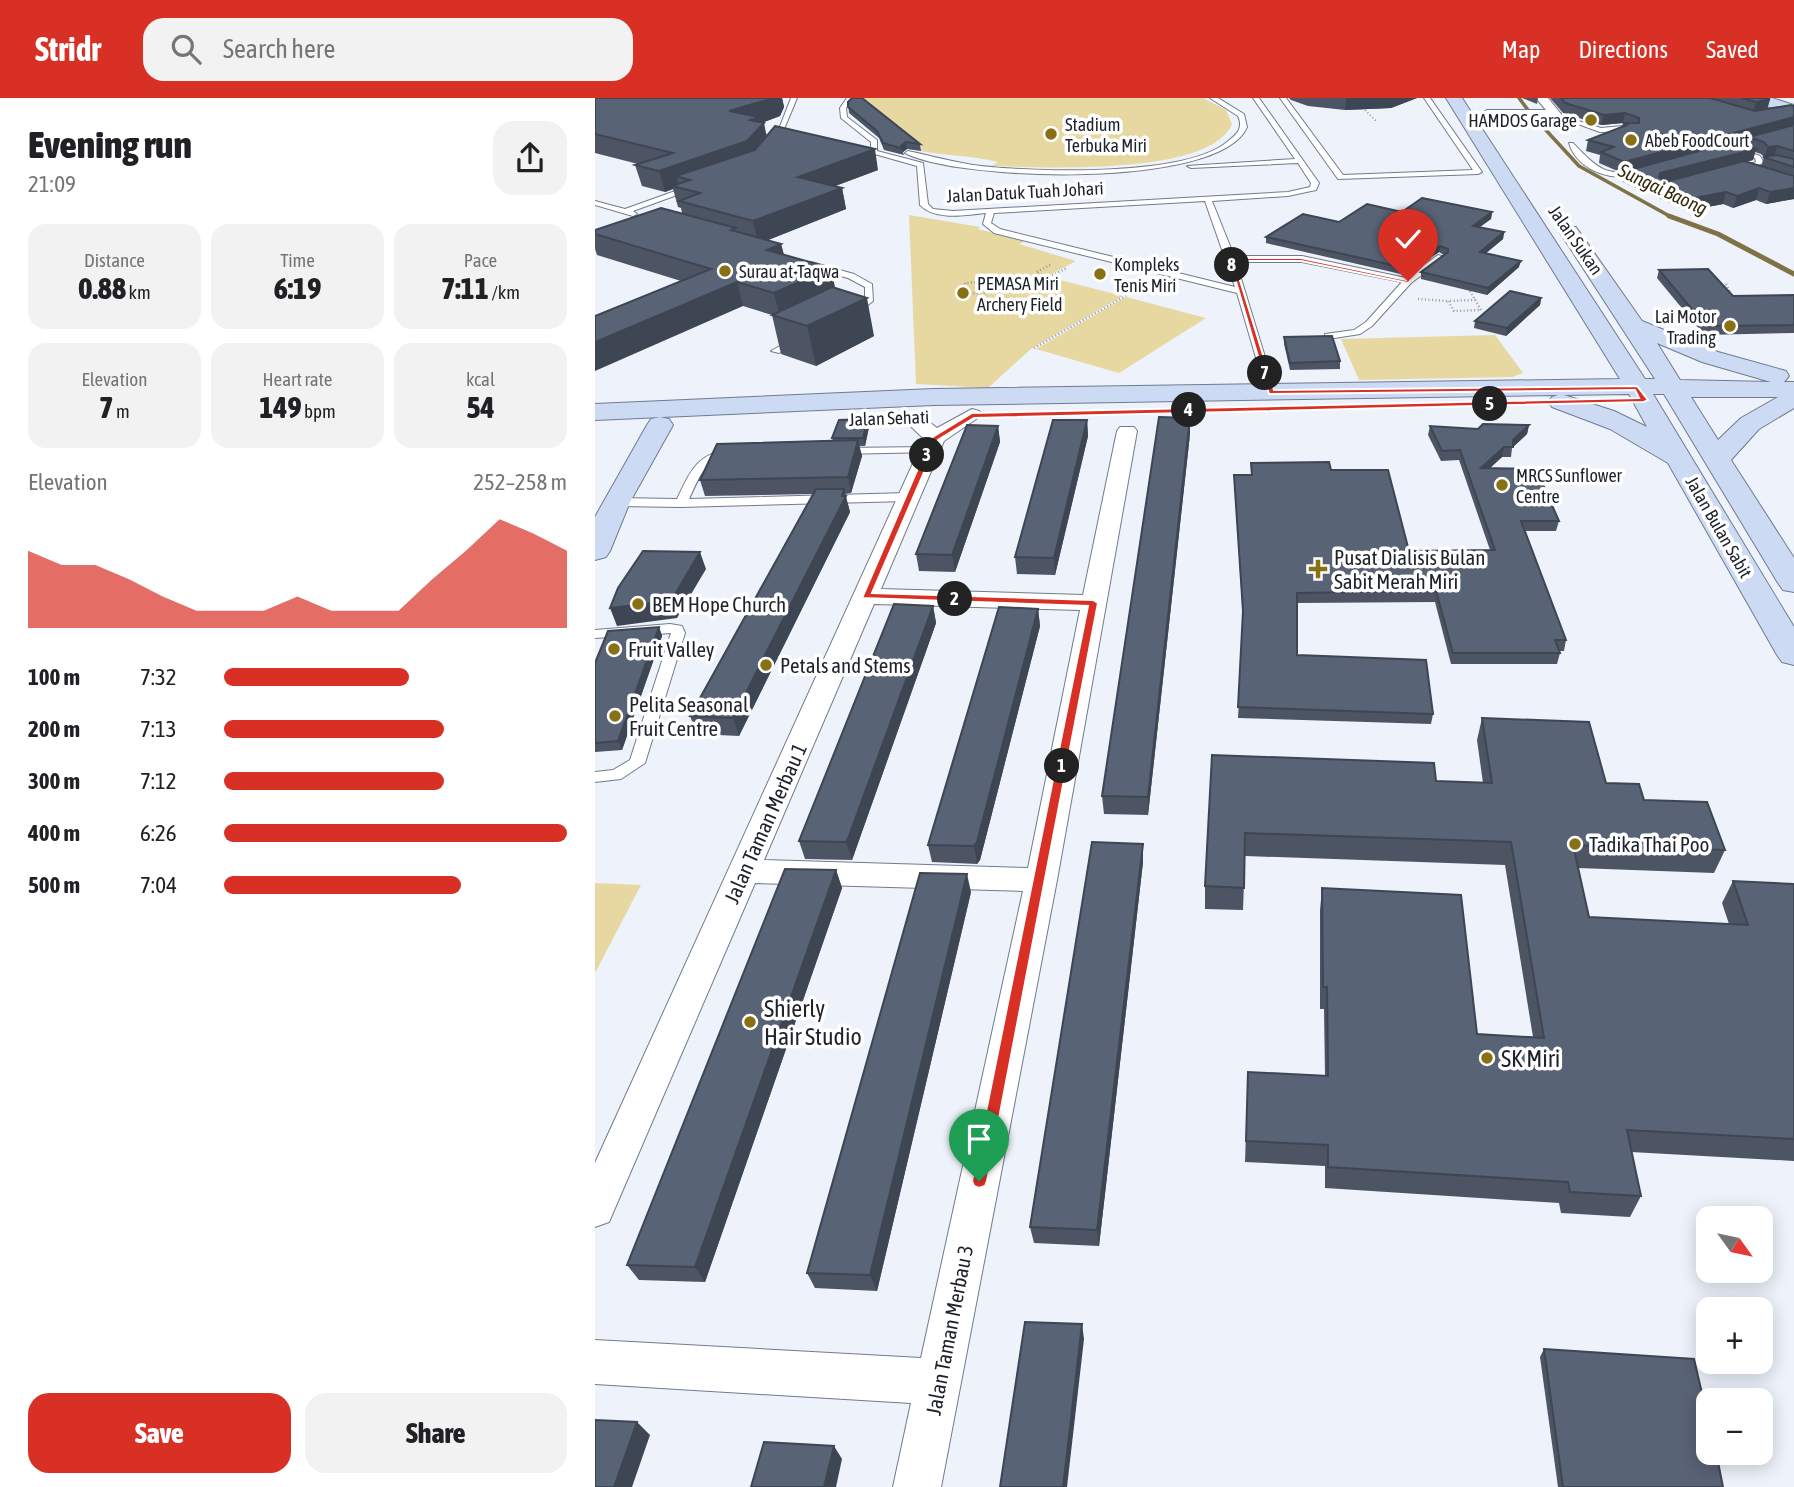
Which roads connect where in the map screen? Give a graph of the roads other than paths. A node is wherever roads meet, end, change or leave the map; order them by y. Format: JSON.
{"nodes":[{"id":1,"x":850,"y":98,"type":"edge"},
{"id":2,"x":1213,"y":98,"type":"edge"},
{"id":3,"x":1256,"y":98,"type":"edge"},
{"id":4,"x":1283,"y":98,"type":"edge"},
{"id":5,"x":1427,"y":98,"type":"edge"},
{"id":6,"x":1454,"y":98,"type":"edge"},
{"id":7,"x":1475,"y":98,"type":"edge"},
{"id":8,"x":1542,"y":98,"type":"edge"},
{"id":9,"x":1756,"y":98,"type":"edge"},
{"id":10,"x":779,"y":101,"type":"dead end"},
{"id":11,"x":793,"y":101,"type":"edge"},
{"id":12,"x":1793,"y":110,"type":"edge"},
{"id":13,"x":1555,"y":114,"type":"junction"},
{"id":14,"x":1772,"y":114,"type":"edge"},
{"id":15,"x":1480,"y":119,"type":"junction"},
{"id":16,"x":1446,"y":125,"type":"junction"},
{"id":17,"x":1794,"y":130,"type":"edge"},
{"id":18,"x":1633,"y":131,"type":"edge"},
{"id":19,"x":1503,"y":136,"type":"dead end"},
{"id":20,"x":875,"y":141,"type":"junction"},
{"id":21,"x":1571,"y":144,"type":"dead end"},
{"id":22,"x":1730,"y":148,"type":"junction"},
{"id":23,"x":1718,"y":151,"type":"edge"},
{"id":24,"x":770,"y":153,"type":"edge"},
{"id":25,"x":1302,"y":165,"type":"junction"},
{"id":26,"x":1167,"y":167,"type":"junction"},
{"id":27,"x":1324,"y":167,"type":"dead end"},
{"id":28,"x":1333,"y":167,"type":"junction"},
{"id":29,"x":1657,"y":167,"type":"edge"},
{"id":30,"x":1314,"y":168,"type":"dead end"},
{"id":31,"x":1742,"y":168,"type":"junction"},
{"id":32,"x":1728,"y":172,"type":"edge"},
{"id":33,"x":1755,"y":172,"type":"edge"},
{"id":34,"x":703,"y":184,"type":"edge"},
{"id":35,"x":1207,"y":200,"type":"junction"},
{"id":36,"x":595,"y":203,"type":"edge"},
{"id":37,"x":991,"y":211,"type":"junction"},
{"id":38,"x":624,"y":212,"type":"junction"},
{"id":39,"x":1556,"y":212,"type":"dead end"},
{"id":40,"x":644,"y":218,"type":"edge"},
{"id":41,"x":1441,"y":257,"type":"edge"},
{"id":42,"x":1231,"y":259,"type":"junction"},
{"id":43,"x":802,"y":262,"type":"edge"},
{"id":44,"x":1408,"y":281,"type":"junction"},
{"id":45,"x":1239,"y":290,"type":"junction"},
{"id":46,"x":846,"y":316,"type":"edge"},
{"id":47,"x":1634,"y":326,"type":"junction"},
{"id":48,"x":811,"y":333,"type":"edge"},
{"id":49,"x":1328,"y":336,"type":"edge"},
{"id":50,"x":1610,"y":341,"type":"junction"},
{"id":51,"x":775,"y":351,"type":"edge"},
{"id":52,"x":1794,"y":379,"type":"edge"},
{"id":53,"x":1522,"y":389,"type":"junction"},
{"id":54,"x":1794,"y":389,"type":"edge"},
{"id":55,"x":1680,"y":391,"type":"junction"},
{"id":56,"x":1271,"y":393,"type":"junction"},
{"id":57,"x":1641,"y":394,"type":"junction"},
{"id":58,"x":935,"y":397,"type":"junction"},
{"id":59,"x":1794,"y":399,"type":"edge"},
{"id":60,"x":1561,"y":402,"type":"junction"},
{"id":61,"x":595,"y":412,"type":"edge"},
{"id":62,"x":972,"y":415,"type":"junction"},
{"id":63,"x":911,"y":417,"type":"junction"},
{"id":64,"x":678,"y":431,"type":"junction"},
{"id":65,"x":1128,"y":431,"type":"dead end"},
{"id":66,"x":614,"y":440,"type":"edge"},
{"id":67,"x":932,"y":444,"type":"junction"},
{"id":68,"x":834,"y":451,"type":"edge"},
{"id":69,"x":751,"y":452,"type":"edge"},
{"id":70,"x":1717,"y":460,"type":"junction"},
{"id":71,"x":1683,"y":465,"type":"junction"},
{"id":72,"x":908,"y":497,"type":"junction"},
{"id":73,"x":617,"y":502,"type":"junction"},
{"id":74,"x":681,"y":503,"type":"junction"},
{"id":75,"x":596,"y":546,"type":"edge"},
{"id":76,"x":1792,"y":577,"type":"edge"},
{"id":77,"x":866,"y":596,"type":"junction"},
{"id":78,"x":1093,"y":603,"type":"junction"},
{"id":79,"x":595,"y":635,"type":"edge"},
{"id":80,"x":1794,"y":656,"type":"edge"},
{"id":81,"x":595,"y":777,"type":"edge"},
{"id":82,"x":744,"y":871,"type":"junction"},
{"id":83,"x":1041,"y":880,"type":"junction"},
{"id":84,"x":597,"y":1196,"type":"edge"},
{"id":85,"x":595,"y":1362,"type":"edge"},
{"id":86,"x":938,"y":1382,"type":"junction"},
{"id":87,"x":918,"y":1487,"type":"edge"}],
"edges":[{"from":1,"to":20,"type":"lane","name":"Jalan Datuk Tuah Johari"},
{"from":2,"to":26,"type":"lane"},
{"from":3,"to":25,"type":"lane"},
{"from":4,"to":28,"type":"lane"},
{"from":5,"to":16,"type":"lane"},
{"from":6,"to":15,"type":"main road","name":"Jalan Sukan"},
{"from":7,"to":15,"type":"main road","name":"Jalan Sukan"},
{"from":8,"to":13,"type":"street"},
{"from":9,"to":12,"type":"main road"},
{"from":10,"to":11,"type":"lane"},
{"from":11,"to":24,"type":"lane"},
{"from":12,"to":14,"type":"lane"},
{"from":13,"to":15,"type":"street"},
{"from":13,"to":18,"type":"lane"},
{"from":15,"to":16,"type":"lane"},
{"from":15,"to":19,"type":"main road","name":"Jalan Sukan"},
{"from":15,"to":50,"type":"main road","name":"Jalan Sukan"},
{"from":16,"to":28,"type":"lane"},
{"from":17,"to":22,"type":"lane"},
{"from":20,"to":26,"type":"lane"},
{"from":20,"to":37,"type":"lane","name":"Jalan Datuk Tuah Johari"},
{"from":21,"to":29,"type":"lane"},
{"from":22,"to":23,"type":"lane"},
{"from":22,"to":31,"type":"lane"},
{"from":25,"to":26,"type":"lane"},
{"from":25,"to":30,"type":"lane"},
{"from":25,"to":35,"type":"lane","name":"Jalan Datuk Tuah Johari"},
{"from":27,"to":28,"type":"lane"},
{"from":31,"to":32,"type":"lane"},
{"from":31,"to":33,"type":"lane"},
{"from":34,"to":38,"type":"lane"},
{"from":35,"to":37,"type":"lane","name":"Jalan Datuk Tuah Johari"},
{"from":35,"to":42,"type":"lane"},
{"from":36,"to":38,"type":"lane"},
{"from":37,"to":45,"type":"lane"},
{"from":38,"to":40,"type":"lane"},
{"from":39,"to":47,"type":"main road","name":"Jalan Sukan"},
{"from":41,"to":44,"type":"lane"},
{"from":42,"to":44,"type":"lane"},
{"from":42,"to":45,"type":"lane"},
{"from":43,"to":46,"type":"lane"},
{"from":44,"to":49,"type":"lane"},
{"from":45,"to":56,"type":"lane"},
{"from":47,"to":52,"type":"main road"},
{"from":47,"to":55,"type":"main road","name":"Jalan Sukan"},
{"from":48,"to":51,"type":"lane"},
{"from":50,"to":53,"type":"main road"},
{"from":50,"to":57,"type":"main road","name":"Jalan Sukan"},
{"from":53,"to":56,"type":"main road","name":"Jalan Sehati"},
{"from":53,"to":57,"type":"main road","name":"Jalan Sehati"},
{"from":54,"to":55,"type":"main road"},
{"from":55,"to":57,"type":"main road"},
{"from":55,"to":70,"type":"main road","name":"Jalan Bulan Sabit"},
{"from":56,"to":58,"type":"main road","name":"Jalan Sehati"},
{"from":57,"to":60,"type":"main road","name":"Jalan Sehati"},
{"from":57,"to":71,"type":"main road","name":"Jalan Bulan Sabit"},
{"from":58,"to":61,"type":"main road","name":"Jalan Sehati"},
{"from":58,"to":64,"type":"main road"},
{"from":59,"to":70,"type":"main road"},
{"from":60,"to":62,"type":"main road","name":"Jalan Sehati"},
{"from":60,"to":71,"type":"main road"},
{"from":62,"to":63,"type":"main road","name":"Jalan Sehati"},
{"from":62,"to":67,"type":"street"},
{"from":63,"to":64,"type":"main road","name":"Jalan Sehati"},
{"from":63,"to":67,"type":"street"},
{"from":64,"to":66,"type":"main road"},
{"from":64,"to":66,"type":"main road"},
{"from":65,"to":78,"type":"street","name":"Jalan Taman Merbau 3"},
{"from":66,"to":73,"type":"main road"},
{"from":67,"to":68,"type":"lane"},
{"from":67,"to":72,"type":"street","name":"Jalan Taman Merbau 1"},
{"from":69,"to":74,"type":"lane"},
{"from":70,"to":76,"type":"main road","name":"Jalan Bulan Sabit"},
{"from":71,"to":80,"type":"main road","name":"Jalan Bulan Sabit"},
{"from":72,"to":74,"type":"lane"},
{"from":72,"to":77,"type":"street","name":"Jalan Taman Merbau 1"},
{"from":73,"to":74,"type":"lane"},
{"from":73,"to":75,"type":"main road"},
{"from":77,"to":78,"type":"street"},
{"from":77,"to":82,"type":"street","name":"Jalan Taman Merbau 1"},
{"from":78,"to":83,"type":"street","name":"Jalan Taman Merbau 3"},
{"from":79,"to":81,"type":"lane"},
{"from":82,"to":83,"type":"street"},
{"from":82,"to":84,"type":"street","name":"Jalan Taman Merbau 1"},
{"from":83,"to":86,"type":"street","name":"Jalan Taman Merbau 3"},
{"from":85,"to":86,"type":"street"},
{"from":86,"to":87,"type":"street","name":"Jalan Taman Merbau 3"}]}
